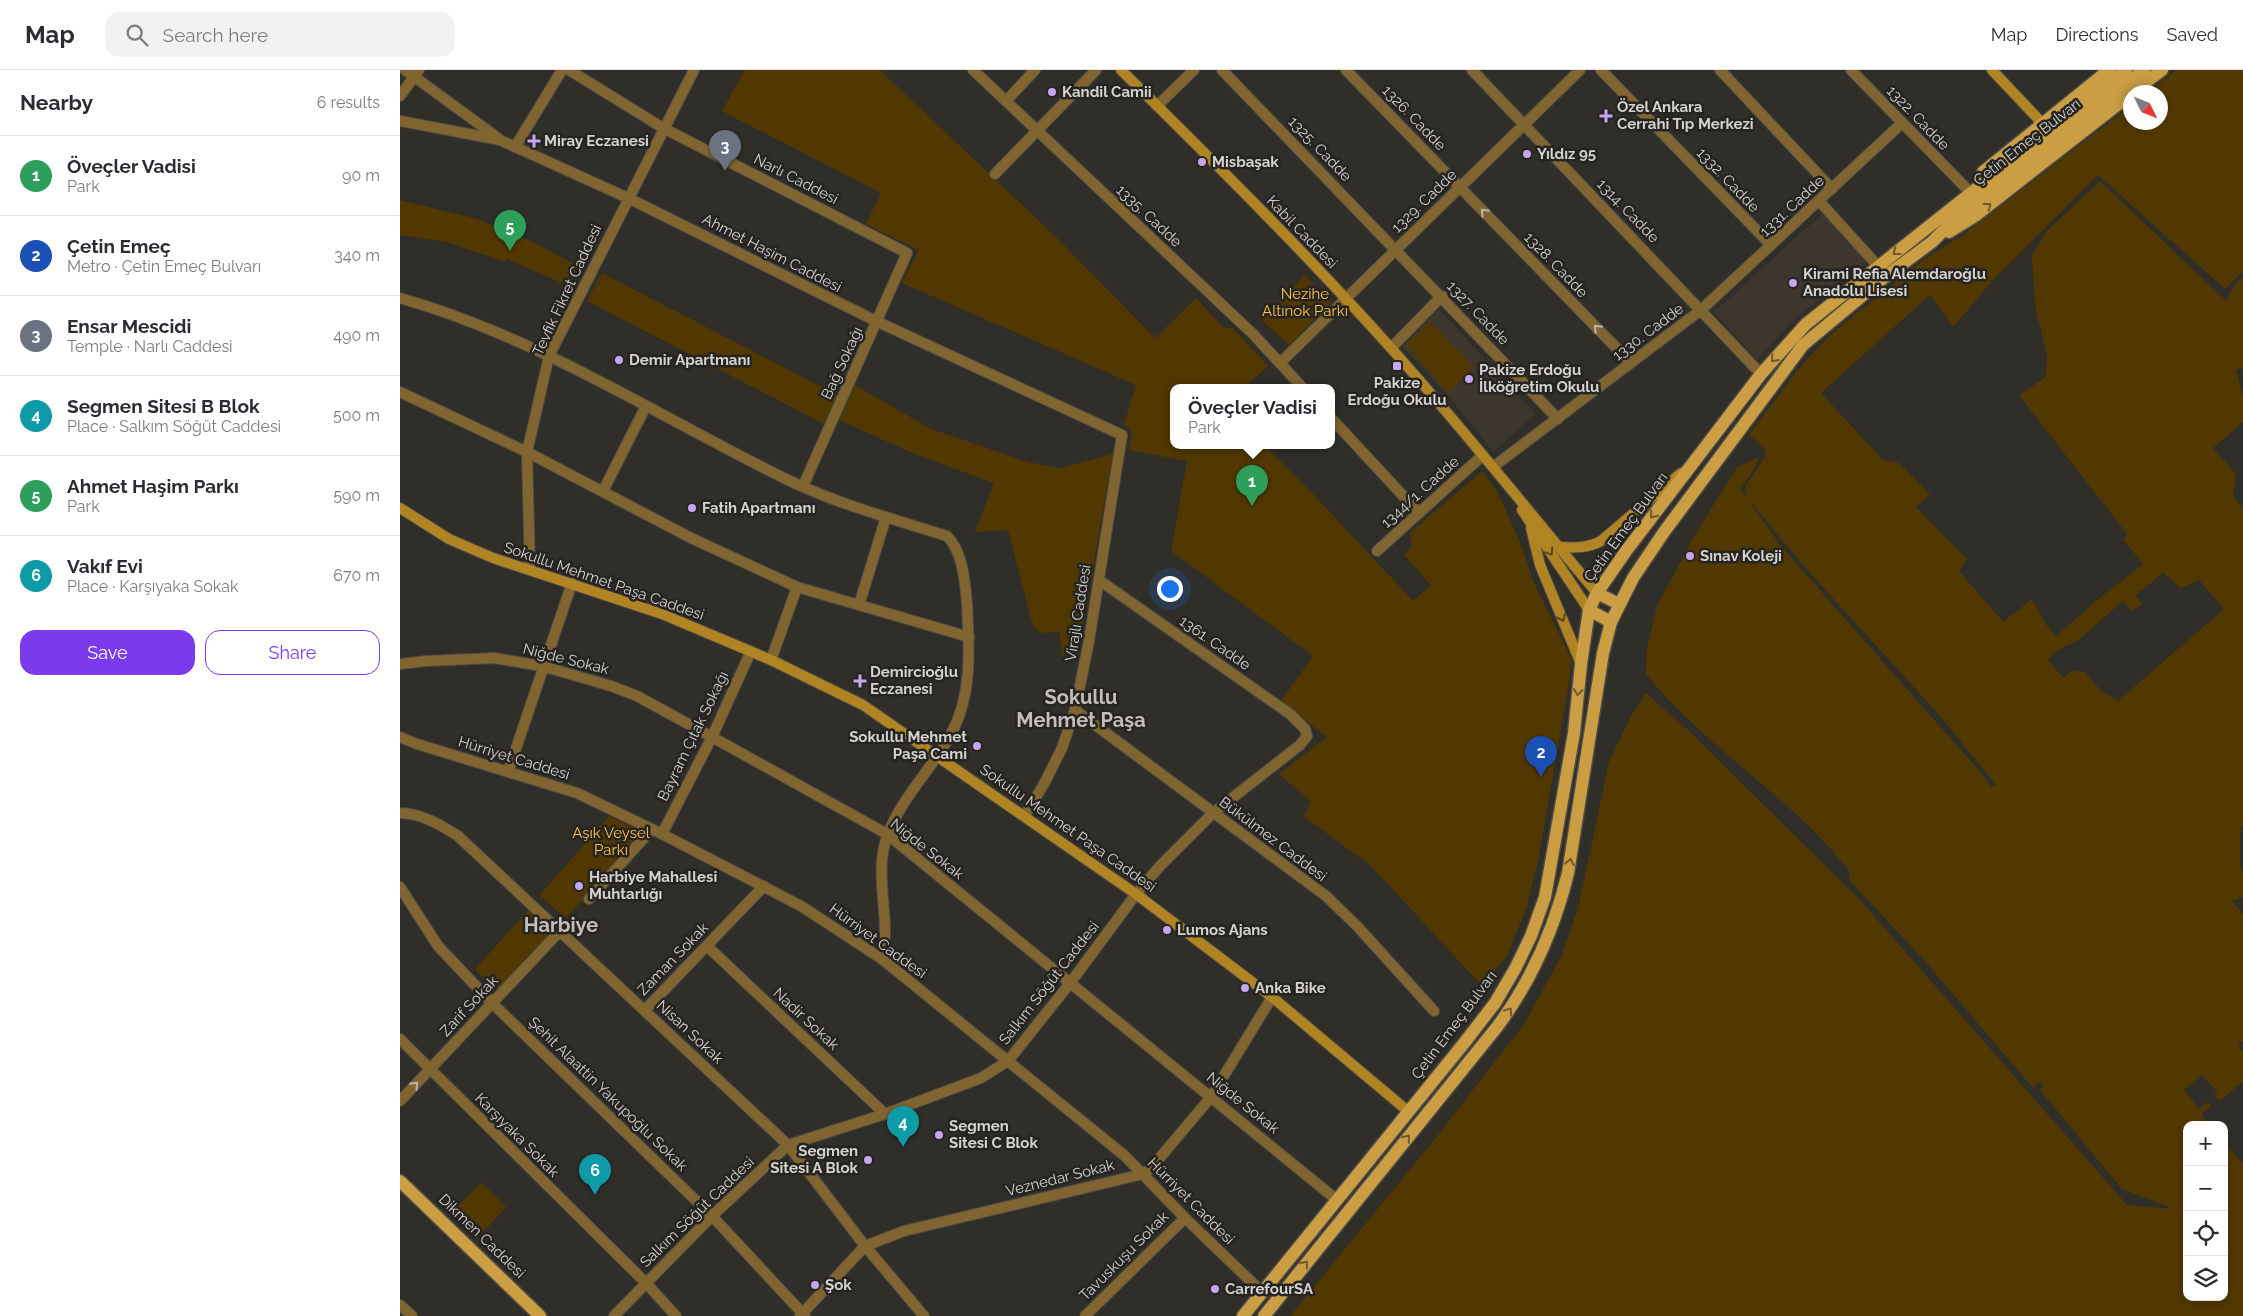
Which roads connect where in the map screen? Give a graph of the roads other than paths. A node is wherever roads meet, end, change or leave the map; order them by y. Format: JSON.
{"nodes":[{"id":1,"x":405,"y":70,"type":"edge"},
{"id":2,"x":562,"y":70,"type":"edge"},
{"id":3,"x":569,"y":70,"type":"edge"},
{"id":4,"x":694,"y":70,"type":"edge"},
{"id":5,"x":973,"y":70,"type":"edge"},
{"id":6,"x":1036,"y":70,"type":"edge"},
{"id":7,"x":1096,"y":70,"type":"edge"},
{"id":8,"x":1120,"y":70,"type":"edge"},
{"id":9,"x":1194,"y":70,"type":"edge"},
{"id":10,"x":1222,"y":70,"type":"edge"},
{"id":11,"x":1346,"y":70,"type":"edge"},
{"id":12,"x":1472,"y":70,"type":"edge"},
{"id":13,"x":1580,"y":70,"type":"edge"},
{"id":14,"x":1601,"y":70,"type":"edge"},
{"id":15,"x":1720,"y":70,"type":"edge"},
{"id":16,"x":1851,"y":70,"type":"edge"},
{"id":17,"x":1992,"y":70,"type":"edge"},
{"id":18,"x":2109,"y":70,"type":"edge"},
{"id":19,"x":2126,"y":70,"type":"edge"},
{"id":20,"x":2144,"y":70,"type":"edge"},
{"id":21,"x":2162,"y":70,"type":"edge"},
{"id":22,"x":417,"y":73,"type":"edge"},
{"id":23,"x":2143,"y":85,"type":"edge"},
{"id":24,"x":400,"y":96,"type":"edge"},
{"id":25,"x":1006,"y":101,"type":"junction"},
{"id":26,"x":2123,"y":101,"type":"edge"},
{"id":27,"x":1157,"y":106,"type":"junction"},
{"id":28,"x":400,"y":121,"type":"edge"},
{"id":29,"x":1902,"y":123,"type":"junction"},
{"id":30,"x":2042,"y":123,"type":"junction"},
{"id":31,"x":1524,"y":124,"type":"junction"},
{"id":32,"x":663,"y":128,"type":"junction"},
{"id":33,"x":1037,"y":131,"type":"junction"},
{"id":34,"x":500,"y":140,"type":"junction"},
{"id":35,"x":515,"y":147,"type":"junction"},
{"id":36,"x":995,"y":174,"type":"dead end"},
{"id":37,"x":1459,"y":187,"type":"junction"},
{"id":38,"x":1965,"y":187,"type":"junction"},
{"id":39,"x":1832,"y":188,"type":"junction"},
{"id":40,"x":628,"y":198,"type":"junction"},
{"id":41,"x":1819,"y":201,"type":"junction"},
{"id":42,"x":1923,"y":232,"type":"junction"},
{"id":43,"x":1932,"y":242,"type":"junction"},
{"id":44,"x":1771,"y":245,"type":"junction"},
{"id":45,"x":1396,"y":249,"type":"junction"},
{"id":46,"x":907,"y":253,"type":"joint"},
{"id":47,"x":1878,"y":266,"type":"junction"},
{"id":48,"x":1442,"y":296,"type":"junction"},
{"id":49,"x":400,"y":298,"type":"edge"},
{"id":50,"x":1346,"y":299,"type":"junction"},
{"id":51,"x":1701,"y":310,"type":"junction"},
{"id":52,"x":878,"y":322,"type":"junction"},
{"id":53,"x":1390,"y":348,"type":"junction"},
{"id":54,"x":549,"y":356,"type":"junction"},
{"id":55,"x":1280,"y":363,"type":"junction"},
{"id":56,"x":1631,"y":363,"type":"junction"},
{"id":57,"x":1760,"y":374,"type":"junction"},
{"id":58,"x":1299,"y":384,"type":"edge"},
{"id":59,"x":400,"y":392,"type":"edge"},
{"id":60,"x":646,"y":406,"type":"junction"},
{"id":61,"x":1558,"y":419,"type":"junction"},
{"id":62,"x":1335,"y":422,"type":"edge"},
{"id":63,"x":1122,"y":435,"type":"joint"},
{"id":64,"x":527,"y":452,"type":"junction"},
{"id":65,"x":1483,"y":455,"type":"junction"},
{"id":66,"x":1695,"y":461,"type":"junction"},
{"id":67,"x":1494,"y":468,"type":"junction"},
{"id":68,"x":803,"y":486,"type":"junction"},
{"id":69,"x":603,"y":492,"type":"junction"},
{"id":70,"x":400,"y":508,"type":"edge"},
{"id":71,"x":1419,"y":513,"type":"junction"},
{"id":72,"x":886,"y":517,"type":"junction"},
{"id":73,"x":1530,"y":522,"type":"junction"},
{"id":74,"x":1559,"y":547,"type":"junction"},
{"id":75,"x":1377,"y":551,"type":"dead end"},
{"id":76,"x":530,"y":570,"type":"junction"},
{"id":77,"x":1099,"y":580,"type":"junction"},
{"id":78,"x":572,"y":582,"type":"junction"},
{"id":79,"x":796,"y":587,"type":"junction"},
{"id":80,"x":1597,"y":593,"type":"junction"},
{"id":81,"x":1619,"y":604,"type":"junction"},
{"id":82,"x":859,"y":605,"type":"junction"},
{"id":83,"x":1589,"y":610,"type":"junction"},
{"id":84,"x":1611,"y":622,"type":"junction"},
{"id":85,"x":969,"y":637,"type":"junction"},
{"id":86,"x":751,"y":652,"type":"junction"},
{"id":87,"x":771,"y":660,"type":"junction"},
{"id":88,"x":400,"y":664,"type":"edge"},
{"id":89,"x":1581,"y":664,"type":"junction"},
{"id":90,"x":542,"y":666,"type":"junction"},
{"id":91,"x":1075,"y":710,"type":"junction"},
{"id":92,"x":1307,"y":736,"type":"joint"},
{"id":93,"x":400,"y":737,"type":"edge"},
{"id":94,"x":712,"y":737,"type":"junction"},
{"id":95,"x":937,"y":755,"type":"junction"},
{"id":96,"x":508,"y":772,"type":"junction"},
{"id":97,"x":400,"y":813,"type":"edge"},
{"id":98,"x":1213,"y":813,"type":"junction"},
{"id":99,"x":1025,"y":815,"type":"junction"},
{"id":100,"x":652,"y":829,"type":"junction"},
{"id":101,"x":662,"y":834,"type":"junction"},
{"id":102,"x":888,"y":834,"type":"junction"},
{"id":103,"x":764,"y":886,"type":"junction"},
{"id":104,"x":401,"y":890,"type":"edge"},
{"id":105,"x":1136,"y":894,"type":"junction"},
{"id":106,"x":589,"y":899,"type":"dead end"},
{"id":107,"x":560,"y":931,"type":"junction"},
{"id":108,"x":707,"y":946,"type":"junction"},
{"id":109,"x":882,"y":959,"type":"junction"},
{"id":110,"x":1071,"y":982,"type":"junction"},
{"id":111,"x":1272,"y":997,"type":"junction"},
{"id":112,"x":492,"y":1003,"type":"junction"},
{"id":113,"x":645,"y":1010,"type":"junction"},
{"id":114,"x":1434,"y":1012,"type":"dead end"},
{"id":115,"x":400,"y":1039,"type":"edge"},
{"id":116,"x":1008,"y":1061,"type":"junction"},
{"id":117,"x":430,"y":1069,"type":"junction"},
{"id":118,"x":1211,"y":1097,"type":"junction"},
{"id":119,"x":400,"y":1101,"type":"edge"},
{"id":120,"x":1409,"y":1112,"type":"junction"},
{"id":121,"x":885,"y":1114,"type":"junction"},
{"id":122,"x":1420,"y":1122,"type":"junction"},
{"id":123,"x":788,"y":1145,"type":"junction"},
{"id":124,"x":1143,"y":1174,"type":"junction"},
{"id":125,"x":400,"y":1181,"type":"edge"},
{"id":126,"x":1337,"y":1200,"type":"junction"},
{"id":127,"x":712,"y":1216,"type":"junction"},
{"id":128,"x":1184,"y":1218,"type":"junction"},
{"id":129,"x":865,"y":1246,"type":"junction"},
{"id":130,"x":646,"y":1283,"type":"junction"},
{"id":131,"x":1262,"y":1292,"type":"junction"},
{"id":132,"x":400,"y":1305,"type":"edge"},
{"id":133,"x":802,"y":1315,"type":"edge"},
{"id":134,"x":412,"y":1316,"type":"edge"},
{"id":135,"x":540,"y":1316,"type":"edge"},
{"id":136,"x":614,"y":1316,"type":"edge"},
{"id":137,"x":676,"y":1316,"type":"edge"},
{"id":138,"x":924,"y":1316,"type":"edge"},
{"id":139,"x":1085,"y":1316,"type":"edge"},
{"id":140,"x":1243,"y":1316,"type":"edge"},
{"id":141,"x":1264,"y":1316,"type":"edge"}],
"edges":[{"from":1,"to":22,"type":"street"},
{"from":2,"to":35,"type":"street"},
{"from":3,"to":32,"type":"street","name":"Narlı Caddesi"},
{"from":4,"to":32,"type":"street","name":"Tevfik Fikret Caddesi"},
{"from":5,"to":25,"type":"street","name":"1335. Cadde"},
{"from":6,"to":25,"type":"street"},
{"from":7,"to":33,"type":"street"},
{"from":8,"to":27,"type":"main road","name":"Kabil Caddesi"},
{"from":9,"to":27,"type":"street"},
{"from":10,"to":45,"type":"street","name":"1325. Cadde"},
{"from":11,"to":37,"type":"street","name":"1326. Cadde"},
{"from":12,"to":31,"type":"street","name":"1314. Cadde"},
{"from":13,"to":31,"type":"street","name":"1329. Cadde"},
{"from":14,"to":44,"type":"street","name":"1332. Cadde"},
{"from":15,"to":39,"type":"street"},
{"from":16,"to":29,"type":"street","name":"1322. Cadde"},
{"from":17,"to":30,"type":"main road"},
{"from":18,"to":30,"type":"main road","name":"Çetin Emeç Bulvarı"},
{"from":19,"to":42,"type":"main road","name":"Çetin Emeç Bulvarı"},
{"from":20,"to":43,"type":"main road","name":"Çetin Emeç Bulvarı"},
{"from":21,"to":23,"type":"main road","name":"Çetin Emeç Bulvarı"},
{"from":22,"to":24,"type":"street"},
{"from":22,"to":34,"type":"street"},
{"from":25,"to":33,"type":"street","name":"1335. Cadde"},
{"from":43,"to":26,"type":"main road","name":"Çetin Emeç Bulvarı","one_way":true},
{"from":27,"to":50,"type":"main road","name":"Kabil Caddesi"},
{"from":28,"to":34,"type":"street","name":"Ahmet Haşim Caddesi"},
{"from":29,"to":38,"type":"street","name":"1322. Cadde"},
{"from":29,"to":39,"type":"street","name":"1331. Cadde"},
{"from":30,"to":38,"type":"main road","name":"Çetin Emeç Bulvarı"},
{"from":31,"to":37,"type":"street","name":"1329. Cadde"},
{"from":31,"to":51,"type":"street","name":"1314. Cadde"},
{"from":32,"to":40,"type":"street","name":"Tevfik Fikret Caddesi"},
{"from":32,"to":46,"type":"street","name":"Narlı Caddesi"},
{"from":33,"to":36,"type":"street"},
{"from":33,"to":55,"type":"street","name":"1335. Cadde"},
{"from":34,"to":35,"type":"street","name":"Ahmet Haşim Caddesi"},
{"from":35,"to":40,"type":"street","name":"Ahmet Haşim Caddesi"},
{"from":37,"to":45,"type":"street","name":"1329. Cadde"},
{"from":56,"to":37,"type":"street","name":"1328. Cadde","one_way":true},
{"from":38,"to":42,"type":"main road","name":"Çetin Emeç Bulvarı"},
{"from":39,"to":41,"type":"street","name":"1331. Cadde"},
{"from":40,"to":52,"type":"street","name":"Ahmet Haşim Caddesi"},
{"from":40,"to":54,"type":"street","name":"Tevfik Fikret Caddesi"},
{"from":41,"to":44,"type":"street","name":"1331. Cadde"},
{"from":41,"to":47,"type":"street"},
{"from":42,"to":47,"type":"main road","name":"Çetin Emeç Bulvarı","one_way":true},
{"from":43,"to":81,"type":"main road","name":"Çetin Emeç Bulvarı"},
{"from":44,"to":51,"type":"street","name":"1331. Cadde"},
{"from":45,"to":48,"type":"street","name":"1327. Cadde"},
{"from":45,"to":50,"type":"street","name":"1329. Cadde"},
{"from":46,"to":52,"type":"street","name":"Bağ Sokağı"},
{"from":47,"to":57,"type":"main road","name":"Çetin Emeç Bulvarı","one_way":true},
{"from":48,"to":53,"type":"street"},
{"from":48,"to":61,"type":"street","name":"1327. Cadde"},
{"from":49,"to":54,"type":"street"},
{"from":50,"to":53,"type":"main road","name":"Kabil Caddesi"},
{"from":50,"to":55,"type":"street","name":"1329. Cadde"},
{"from":51,"to":56,"type":"street","name":"1330. Cadde"},
{"from":51,"to":57,"type":"street","name":"1314. Cadde"},
{"from":52,"to":63,"type":"street","name":"Ahmet Haşim Caddesi"},
{"from":52,"to":68,"type":"street","name":"Bağ Sokağı"},
{"from":53,"to":65,"type":"main road","name":"Kabil Caddesi"},
{"from":54,"to":60,"type":"street"},
{"from":54,"to":64,"type":"street","name":"Tevfik Fikret Caddesi"},
{"from":55,"to":58,"type":"street","name":"1335. Cadde"},
{"from":56,"to":61,"type":"street","name":"1330. Cadde"},
{"from":57,"to":66,"type":"main road","name":"Çetin Emeç Bulvarı"},
{"from":59,"to":64,"type":"street"},
{"from":60,"to":68,"type":"street"},
{"from":60,"to":69,"type":"street"},
{"from":61,"to":67,"type":"street","name":"1330. Cadde"},
{"from":62,"to":71,"type":"street"},
{"from":63,"to":77,"type":"street","name":"Virajlı Caddesi"},
{"from":64,"to":69,"type":"street"},
{"from":64,"to":76,"type":"street","name":"Tevfik Fikret Caddesi"},
{"from":65,"to":67,"type":"main road","name":"Kabil Caddesi"},
{"from":65,"to":71,"type":"street","name":"1344/1. Cadde"},
{"from":66,"to":74,"type":"main road"},
{"from":66,"to":80,"type":"main road","name":"Çetin Emeç Bulvarı","one_way":true},
{"from":67,"to":73,"type":"main road","name":"Kabil Caddesi"},
{"from":67,"to":74,"type":"main road","name":"Kabil Caddesi"},
{"from":68,"to":72,"type":"street"},
{"from":69,"to":79,"type":"street"},
{"from":70,"to":76,"type":"main road","name":"Sokullu Mehmet Paşa Caddesi"},
{"from":71,"to":75,"type":"street","name":"1344/1. Cadde"},
{"from":72,"to":82,"type":"street"},
{"from":72,"to":85,"type":"street"},
{"from":73,"to":83,"type":"main road","name":"Kabil Caddesi","one_way":true},
{"from":73,"to":89,"type":"main road","one_way":true},
{"from":74,"to":80,"type":"main road","name":"Kabil Caddesi"},
{"from":76,"to":78,"type":"main road","name":"Sokullu Mehmet Paşa Caddesi"},
{"from":77,"to":91,"type":"street","name":"Virajlı Caddesi"},
{"from":77,"to":92,"type":"street","name":"1361. Cadde"},
{"from":78,"to":86,"type":"main road","name":"Sokullu Mehmet Paşa Caddesi"},
{"from":78,"to":90,"type":"street"},
{"from":79,"to":82,"type":"street"},
{"from":79,"to":87,"type":"street"},
{"from":80,"to":81,"type":"main road"},
{"from":80,"to":83,"type":"main road","name":"Çetin Emeç Bulvarı"},
{"from":81,"to":84,"type":"main road","name":"Çetin Emeç Bulvarı"},
{"from":82,"to":85,"type":"street"},
{"from":83,"to":84,"type":"main road"},
{"from":83,"to":89,"type":"main road","name":"Çetin Emeç Bulvarı"},
{"from":122,"to":84,"type":"main road","name":"Çetin Emeç Bulvarı","one_way":true},
{"from":85,"to":95,"type":"street"},
{"from":86,"to":87,"type":"main road","name":"Sokullu Mehmet Paşa Caddesi"},
{"from":86,"to":94,"type":"street","name":"Bayram Çıtak Sokağı"},
{"from":87,"to":95,"type":"main road","name":"Sokullu Mehmet Paşa Caddesi"},
{"from":88,"to":90,"type":"street","name":"Niğde Sokak"},
{"from":89,"to":120,"type":"main road","name":"Çetin Emeç Bulvarı","one_way":true},
{"from":90,"to":94,"type":"street","name":"Niğde Sokak"},
{"from":90,"to":96,"type":"street"},
{"from":91,"to":98,"type":"street","name":"Bükülmez Caddesi"},
{"from":91,"to":99,"type":"street","name":"Virajlı Caddesi"},
{"from":92,"to":98,"type":"street","name":"Salkım Söğüt Caddesi"},
{"from":93,"to":96,"type":"street","name":"Hürriyet Caddesi"},
{"from":94,"to":101,"type":"street","name":"Bayram Çıtak Sokağı"},
{"from":94,"to":102,"type":"street","name":"Niğde Sokak"},
{"from":95,"to":99,"type":"main road","name":"Sokullu Mehmet Paşa Caddesi"},
{"from":95,"to":102,"type":"street"},
{"from":96,"to":100,"type":"street","name":"Hürriyet Caddesi"},
{"from":97,"to":107,"type":"street","name":"Nisan Sokak"},
{"from":98,"to":105,"type":"street","name":"Salkım Söğüt Caddesi"},
{"from":98,"to":114,"type":"street","name":"Bükülmez Caddesi"},
{"from":99,"to":105,"type":"main road","name":"Sokullu Mehmet Paşa Caddesi"},
{"from":100,"to":101,"type":"street","name":"Hürriyet Caddesi"},
{"from":100,"to":106,"type":"street"},
{"from":101,"to":103,"type":"street","name":"Hürriyet Caddesi"},
{"from":102,"to":109,"type":"street"},
{"from":102,"to":110,"type":"street","name":"Niğde Sokak"},
{"from":103,"to":108,"type":"street","name":"Zaman Sokak"},
{"from":103,"to":109,"type":"street","name":"Hürriyet Caddesi"},
{"from":104,"to":112,"type":"street","name":"Şehit Alaattin Yakupoğlu Sokak"},
{"from":105,"to":110,"type":"street","name":"Salkım Söğüt Caddesi"},
{"from":105,"to":111,"type":"main road","name":"Sokullu Mehmet Paşa Caddesi"},
{"from":107,"to":112,"type":"street","name":"Zarif Sokak"},
{"from":107,"to":113,"type":"street","name":"Nisan Sokak"},
{"from":108,"to":113,"type":"street","name":"Zaman Sokak"},
{"from":108,"to":121,"type":"street","name":"Nadir Sokak"},
{"from":109,"to":116,"type":"street","name":"Hürriyet Caddesi"},
{"from":110,"to":116,"type":"street","name":"Salkım Söğüt Caddesi"},
{"from":110,"to":118,"type":"street","name":"Niğde Sokak"},
{"from":111,"to":118,"type":"street"},
{"from":111,"to":120,"type":"main road","name":"Sokullu Mehmet Paşa Caddesi"},
{"from":112,"to":117,"type":"street","name":"Zarif Sokak"},
{"from":112,"to":127,"type":"street","name":"Şehit Alaattin Yakupoğlu Sokak"},
{"from":113,"to":123,"type":"street","name":"Nisan Sokak"},
{"from":115,"to":117,"type":"street","name":"Karşıyaka Sokak"},
{"from":116,"to":121,"type":"street","name":"Salkım Söğüt Caddesi"},
{"from":116,"to":124,"type":"street","name":"Hürriyet Caddesi"},
{"from":119,"to":117,"type":"street","name":"Zarif Sokak","one_way":true},
{"from":117,"to":130,"type":"street","name":"Karşıyaka Sokak"},
{"from":118,"to":124,"type":"street"},
{"from":118,"to":126,"type":"street","name":"Niğde Sokak"},
{"from":120,"to":122,"type":"main road"},
{"from":120,"to":126,"type":"main road","name":"Çetin Emeç Bulvarı"},
{"from":121,"to":123,"type":"street","name":"Salkım Söğüt Caddesi"},
{"from":141,"to":122,"type":"main road","name":"Çetin Emeç Bulvarı","one_way":true},
{"from":123,"to":127,"type":"street","name":"Salkım Söğüt Caddesi"},
{"from":123,"to":129,"type":"street","name":"Nisan Sokak"},
{"from":124,"to":128,"type":"street","name":"Hürriyet Caddesi"},
{"from":124,"to":129,"type":"street","name":"Veznedar Sokak"},
{"from":125,"to":135,"type":"main road","name":"Dikmen Caddesi"},
{"from":126,"to":131,"type":"main road","name":"Çetin Emeç Bulvarı"},
{"from":127,"to":130,"type":"street","name":"Salkım Söğüt Caddesi"},
{"from":127,"to":133,"type":"street","name":"Şehit Alaattin Yakupoğlu Sokak"},
{"from":128,"to":131,"type":"street","name":"Hürriyet Caddesi"},
{"from":128,"to":139,"type":"street","name":"Tavuskuşu Sokak"},
{"from":129,"to":133,"type":"street","name":"Veznedar Sokak"},
{"from":129,"to":138,"type":"street","name":"Nisan Sokak"},
{"from":130,"to":136,"type":"street","name":"Salkım Söğüt Caddesi"},
{"from":130,"to":137,"type":"street","name":"Karşıyaka Sokak"},
{"from":131,"to":140,"type":"main road","name":"Çetin Emeç Bulvarı"},
{"from":132,"to":134,"type":"street"}]}
